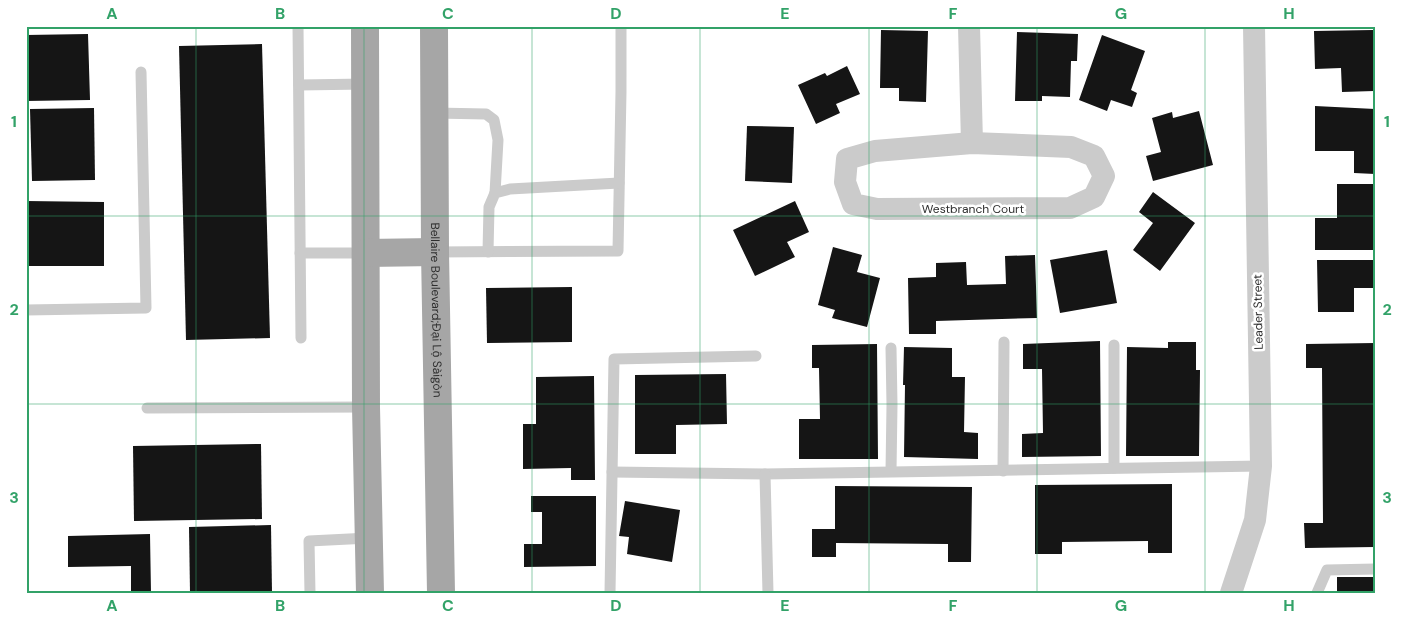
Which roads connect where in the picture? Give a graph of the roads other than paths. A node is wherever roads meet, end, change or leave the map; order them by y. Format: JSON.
{"nodes":[{"id":1,"x":298,"y":26,"type":"edge"},
{"id":2,"x":365,"y":26,"type":"edge"},
{"id":3,"x":434,"y":26,"type":"edge"},
{"id":4,"x":620,"y":26,"type":"edge"},
{"id":5,"x":969,"y":26,"type":"edge"},
{"id":6,"x":1254,"y":26,"type":"edge"},
{"id":7,"x":141,"y":72,"type":"dead end"},
{"id":8,"x":366,"y":84,"type":"junction"},
{"id":9,"x":299,"y":85,"type":"junction"},
{"id":10,"x":435,"y":113,"type":"junction"},
{"id":11,"x":972,"y":143,"type":"junction"},
{"id":12,"x":620,"y":184,"type":"junction"},
{"id":13,"x":496,"y":193,"type":"junction"},
{"id":14,"x":435,"y":252,"type":"junction"},
{"id":15,"x":488,"y":252,"type":"junction"},
{"id":16,"x":300,"y":253,"type":"junction"},
{"id":17,"x":366,"y":253,"type":"junction"},
{"id":18,"x":26,"y":310,"type":"edge"},
{"id":19,"x":301,"y":338,"type":"dead end"},
{"id":20,"x":1004,"y":342,"type":"dead end"},
{"id":21,"x":1114,"y":345,"type":"dead end"},
{"id":22,"x":891,"y":348,"type":"dead end"},
{"id":23,"x":756,"y":356,"type":"dead end"},
{"id":24,"x":366,"y":407,"type":"junction"},
{"id":25,"x":146,"y":408,"type":"dead end"},
{"id":26,"x":1261,"y":466,"type":"junction"},
{"id":27,"x":1114,"y":468,"type":"junction"},
{"id":28,"x":891,"y":471,"type":"junction"},
{"id":29,"x":1003,"y":471,"type":"junction"},
{"id":30,"x":612,"y":472,"type":"junction"},
{"id":31,"x":765,"y":474,"type":"junction"},
{"id":32,"x":369,"y":538,"type":"junction"},
{"id":33,"x":1375,"y":569,"type":"edge"},
{"id":34,"x":310,"y":593,"type":"edge"},
{"id":35,"x":370,"y":593,"type":"edge"},
{"id":36,"x":441,"y":593,"type":"edge"},
{"id":37,"x":610,"y":593,"type":"edge"},
{"id":38,"x":768,"y":593,"type":"edge"},
{"id":39,"x":1230,"y":593,"type":"edge"},
{"id":40,"x":1317,"y":593,"type":"edge"}],
"edges":[{"from":1,"to":9,"type":"lane"},
{"from":2,"to":8,"type":"main road"},
{"from":3,"to":10,"type":"main road","name":"Bellaire Boulevard;Đại Lộ Sàigòn"},
{"from":4,"to":12,"type":"lane"},
{"from":5,"to":11,"type":"street"},
{"from":6,"to":26,"type":"street","name":"Leader Street"},
{"from":7,"to":18,"type":"lane"},
{"from":8,"to":9,"type":"lane"},
{"from":8,"to":17,"type":"main road"},
{"from":9,"to":16,"type":"lane"},
{"from":10,"to":13,"type":"lane"},
{"from":10,"to":14,"type":"main road","name":"Bellaire Boulevard;Đại Lộ Sàigòn"},
{"from":11,"to":11,"type":"street","name":"Westbranch Court"},
{"from":12,"to":13,"type":"lane"},
{"from":12,"to":15,"type":"lane"},
{"from":13,"to":15,"type":"lane"},
{"from":14,"to":15,"type":"lane"},
{"from":14,"to":17,"type":"main road"},
{"from":14,"to":36,"type":"main road","name":"Bellaire Boulevard;Đại Lộ Sàigòn"},
{"from":16,"to":17,"type":"lane"},
{"from":16,"to":19,"type":"lane"},
{"from":17,"to":24,"type":"main road"},
{"from":20,"to":29,"type":"lane"},
{"from":21,"to":27,"type":"lane"},
{"from":22,"to":28,"type":"lane"},
{"from":23,"to":30,"type":"lane"},
{"from":24,"to":25,"type":"lane"},
{"from":24,"to":32,"type":"main road"},
{"from":26,"to":27,"type":"lane"},
{"from":26,"to":39,"type":"street","name":"Leader Street"},
{"from":27,"to":29,"type":"lane"},
{"from":28,"to":29,"type":"lane"},
{"from":28,"to":31,"type":"lane"},
{"from":30,"to":31,"type":"lane"},
{"from":30,"to":37,"type":"lane"},
{"from":31,"to":38,"type":"lane"},
{"from":32,"to":34,"type":"lane"},
{"from":32,"to":35,"type":"main road"},
{"from":33,"to":40,"type":"lane"}]}
